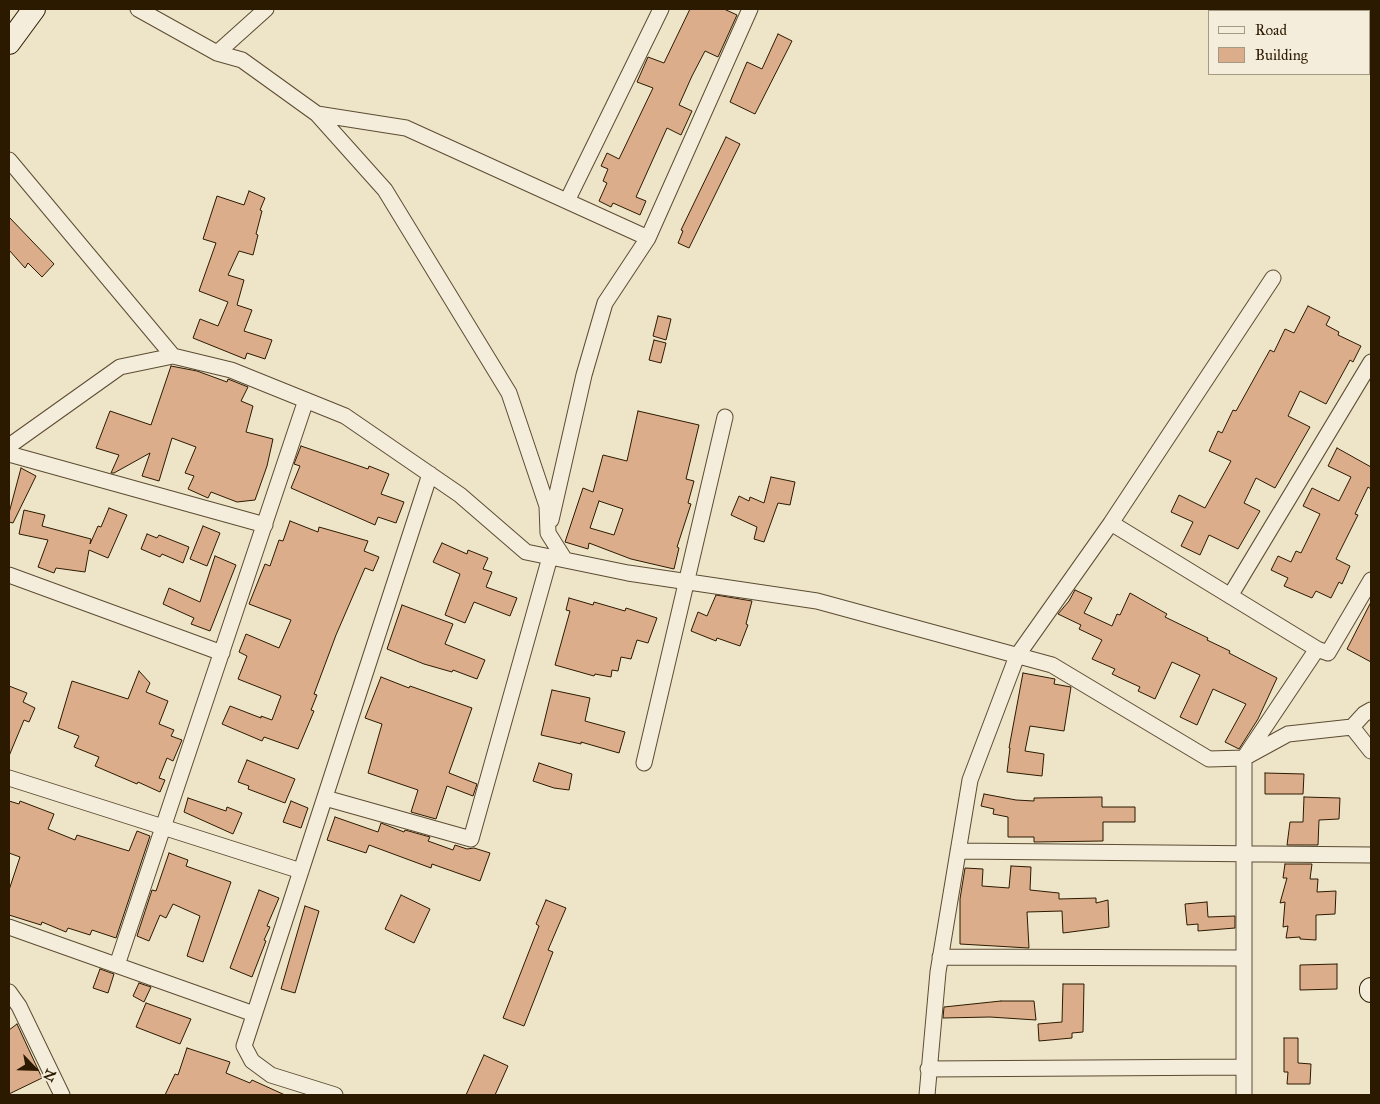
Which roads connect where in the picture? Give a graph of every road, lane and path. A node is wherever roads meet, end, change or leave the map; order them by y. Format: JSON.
{"nodes":[{"id":1,"x":34,"y":9,"type":"edge"},
{"id":2,"x":138,"y":9,"type":"edge"},
{"id":3,"x":266,"y":9,"type":"edge"},
{"id":4,"x":660,"y":9,"type":"edge"},
{"id":5,"x":750,"y":9,"type":"edge"},
{"id":6,"x":9,"y":43,"type":"edge"},
{"id":7,"x":217,"y":53,"type":"junction"},
{"id":8,"x":317,"y":114,"type":"junction"},
{"id":9,"x":9,"y":160,"type":"edge"},
{"id":10,"x":567,"y":201,"type":"junction"},
{"id":11,"x":648,"y":238,"type":"junction"},
{"id":12,"x":1273,"y":278,"type":"dead end"},
{"id":13,"x":173,"y":356,"type":"junction"},
{"id":14,"x":1371,"y":362,"type":"edge"},
{"id":15,"x":306,"y":400,"type":"junction"},
{"id":16,"x":724,"y":417,"type":"dead end"},
{"id":17,"x":9,"y":446,"type":"edge"},
{"id":18,"x":9,"y":454,"type":"edge"},
{"id":19,"x":430,"y":474,"type":"junction"},
{"id":20,"x":1112,"y":523,"type":"junction"},
{"id":21,"x":264,"y":525,"type":"junction"},
{"id":22,"x":548,"y":533,"type":"junction"},
{"id":23,"x":558,"y":559,"type":"junction"},
{"id":24,"x":9,"y":575,"type":"edge"},
{"id":25,"x":1371,"y":580,"type":"edge"},
{"id":26,"x":686,"y":582,"type":"junction"},
{"id":27,"x":1230,"y":596,"type":"junction"},
{"id":28,"x":1317,"y":649,"type":"junction"},
{"id":29,"x":222,"y":653,"type":"junction"},
{"id":30,"x":1017,"y":656,"type":"junction"},
{"id":31,"x":1371,"y":710,"type":"edge"},
{"id":32,"x":1352,"y":727,"type":"junction"},
{"id":33,"x":1371,"y":751,"type":"edge"},
{"id":34,"x":1244,"y":758,"type":"junction"},
{"id":35,"x":644,"y":763,"type":"dead end"},
{"id":36,"x":9,"y":778,"type":"edge"},
{"id":37,"x":324,"y":798,"type":"junction"},
{"id":38,"x":163,"y":827,"type":"junction"},
{"id":39,"x":958,"y":851,"type":"junction"},
{"id":40,"x":1243,"y":854,"type":"junction"},
{"id":41,"x":1371,"y":855,"type":"edge"},
{"id":42,"x":301,"y":871,"type":"junction"},
{"id":43,"x":9,"y":927,"type":"edge"},
{"id":44,"x":940,"y":957,"type":"junction"},
{"id":45,"x":1244,"y":958,"type":"junction"},
{"id":46,"x":116,"y":965,"type":"junction"},
{"id":47,"x":9,"y":992,"type":"edge"},
{"id":48,"x":254,"y":1014,"type":"junction"},
{"id":49,"x":1244,"y":1067,"type":"junction"},
{"id":50,"x":928,"y":1069,"type":"junction"},
{"id":51,"x":62,"y":1095,"type":"edge"},
{"id":52,"x":335,"y":1095,"type":"edge"},
{"id":53,"x":927,"y":1095,"type":"edge"},
{"id":54,"x":1244,"y":1095,"type":"edge"}],
"edges":[{"from":1,"to":6,"type":"main road"},
{"from":2,"to":7,"type":"street"},
{"from":3,"to":7,"type":"street"},
{"from":4,"to":10,"type":"street"},
{"from":5,"to":11,"type":"street"},
{"from":7,"to":8,"type":"street"},
{"from":8,"to":10,"type":"street"},
{"from":8,"to":22,"type":"street"},
{"from":9,"to":13,"type":"street"},
{"from":10,"to":11,"type":"street"},
{"from":11,"to":22,"type":"street"},
{"from":12,"to":20,"type":"street"},
{"from":13,"to":15,"type":"street"},
{"from":13,"to":17,"type":"street"},
{"from":14,"to":27,"type":"street"},
{"from":15,"to":19,"type":"street"},
{"from":15,"to":21,"type":"street"},
{"from":16,"to":26,"type":"street"},
{"from":18,"to":21,"type":"street"},
{"from":19,"to":23,"type":"street"},
{"from":19,"to":37,"type":"street"},
{"from":20,"to":27,"type":"street"},
{"from":20,"to":30,"type":"street"},
{"from":21,"to":29,"type":"street"},
{"from":22,"to":23,"type":"street"},
{"from":23,"to":26,"type":"street"},
{"from":23,"to":37,"type":"street"},
{"from":24,"to":29,"type":"street"},
{"from":25,"to":28,"type":"street"},
{"from":26,"to":30,"type":"street"},
{"from":26,"to":35,"type":"street"},
{"from":27,"to":28,"type":"street"},
{"from":28,"to":34,"type":"street"},
{"from":29,"to":38,"type":"street"},
{"from":30,"to":34,"type":"street"},
{"from":30,"to":39,"type":"street"},
{"from":31,"to":32,"type":"street"},
{"from":32,"to":33,"type":"street"},
{"from":32,"to":34,"type":"street"},
{"from":34,"to":40,"type":"street"},
{"from":36,"to":38,"type":"street"},
{"from":37,"to":42,"type":"street"},
{"from":38,"to":42,"type":"street"},
{"from":38,"to":46,"type":"street"},
{"from":39,"to":40,"type":"street"},
{"from":39,"to":44,"type":"street"},
{"from":40,"to":41,"type":"street"},
{"from":40,"to":45,"type":"street"},
{"from":42,"to":48,"type":"street"},
{"from":43,"to":46,"type":"street"},
{"from":44,"to":45,"type":"street"},
{"from":44,"to":50,"type":"street"},
{"from":45,"to":49,"type":"street"},
{"from":46,"to":48,"type":"street"},
{"from":47,"to":51,"type":"street"},
{"from":48,"to":52,"type":"street"},
{"from":49,"to":50,"type":"street"},
{"from":49,"to":54,"type":"street"},
{"from":50,"to":53,"type":"street"}]}
